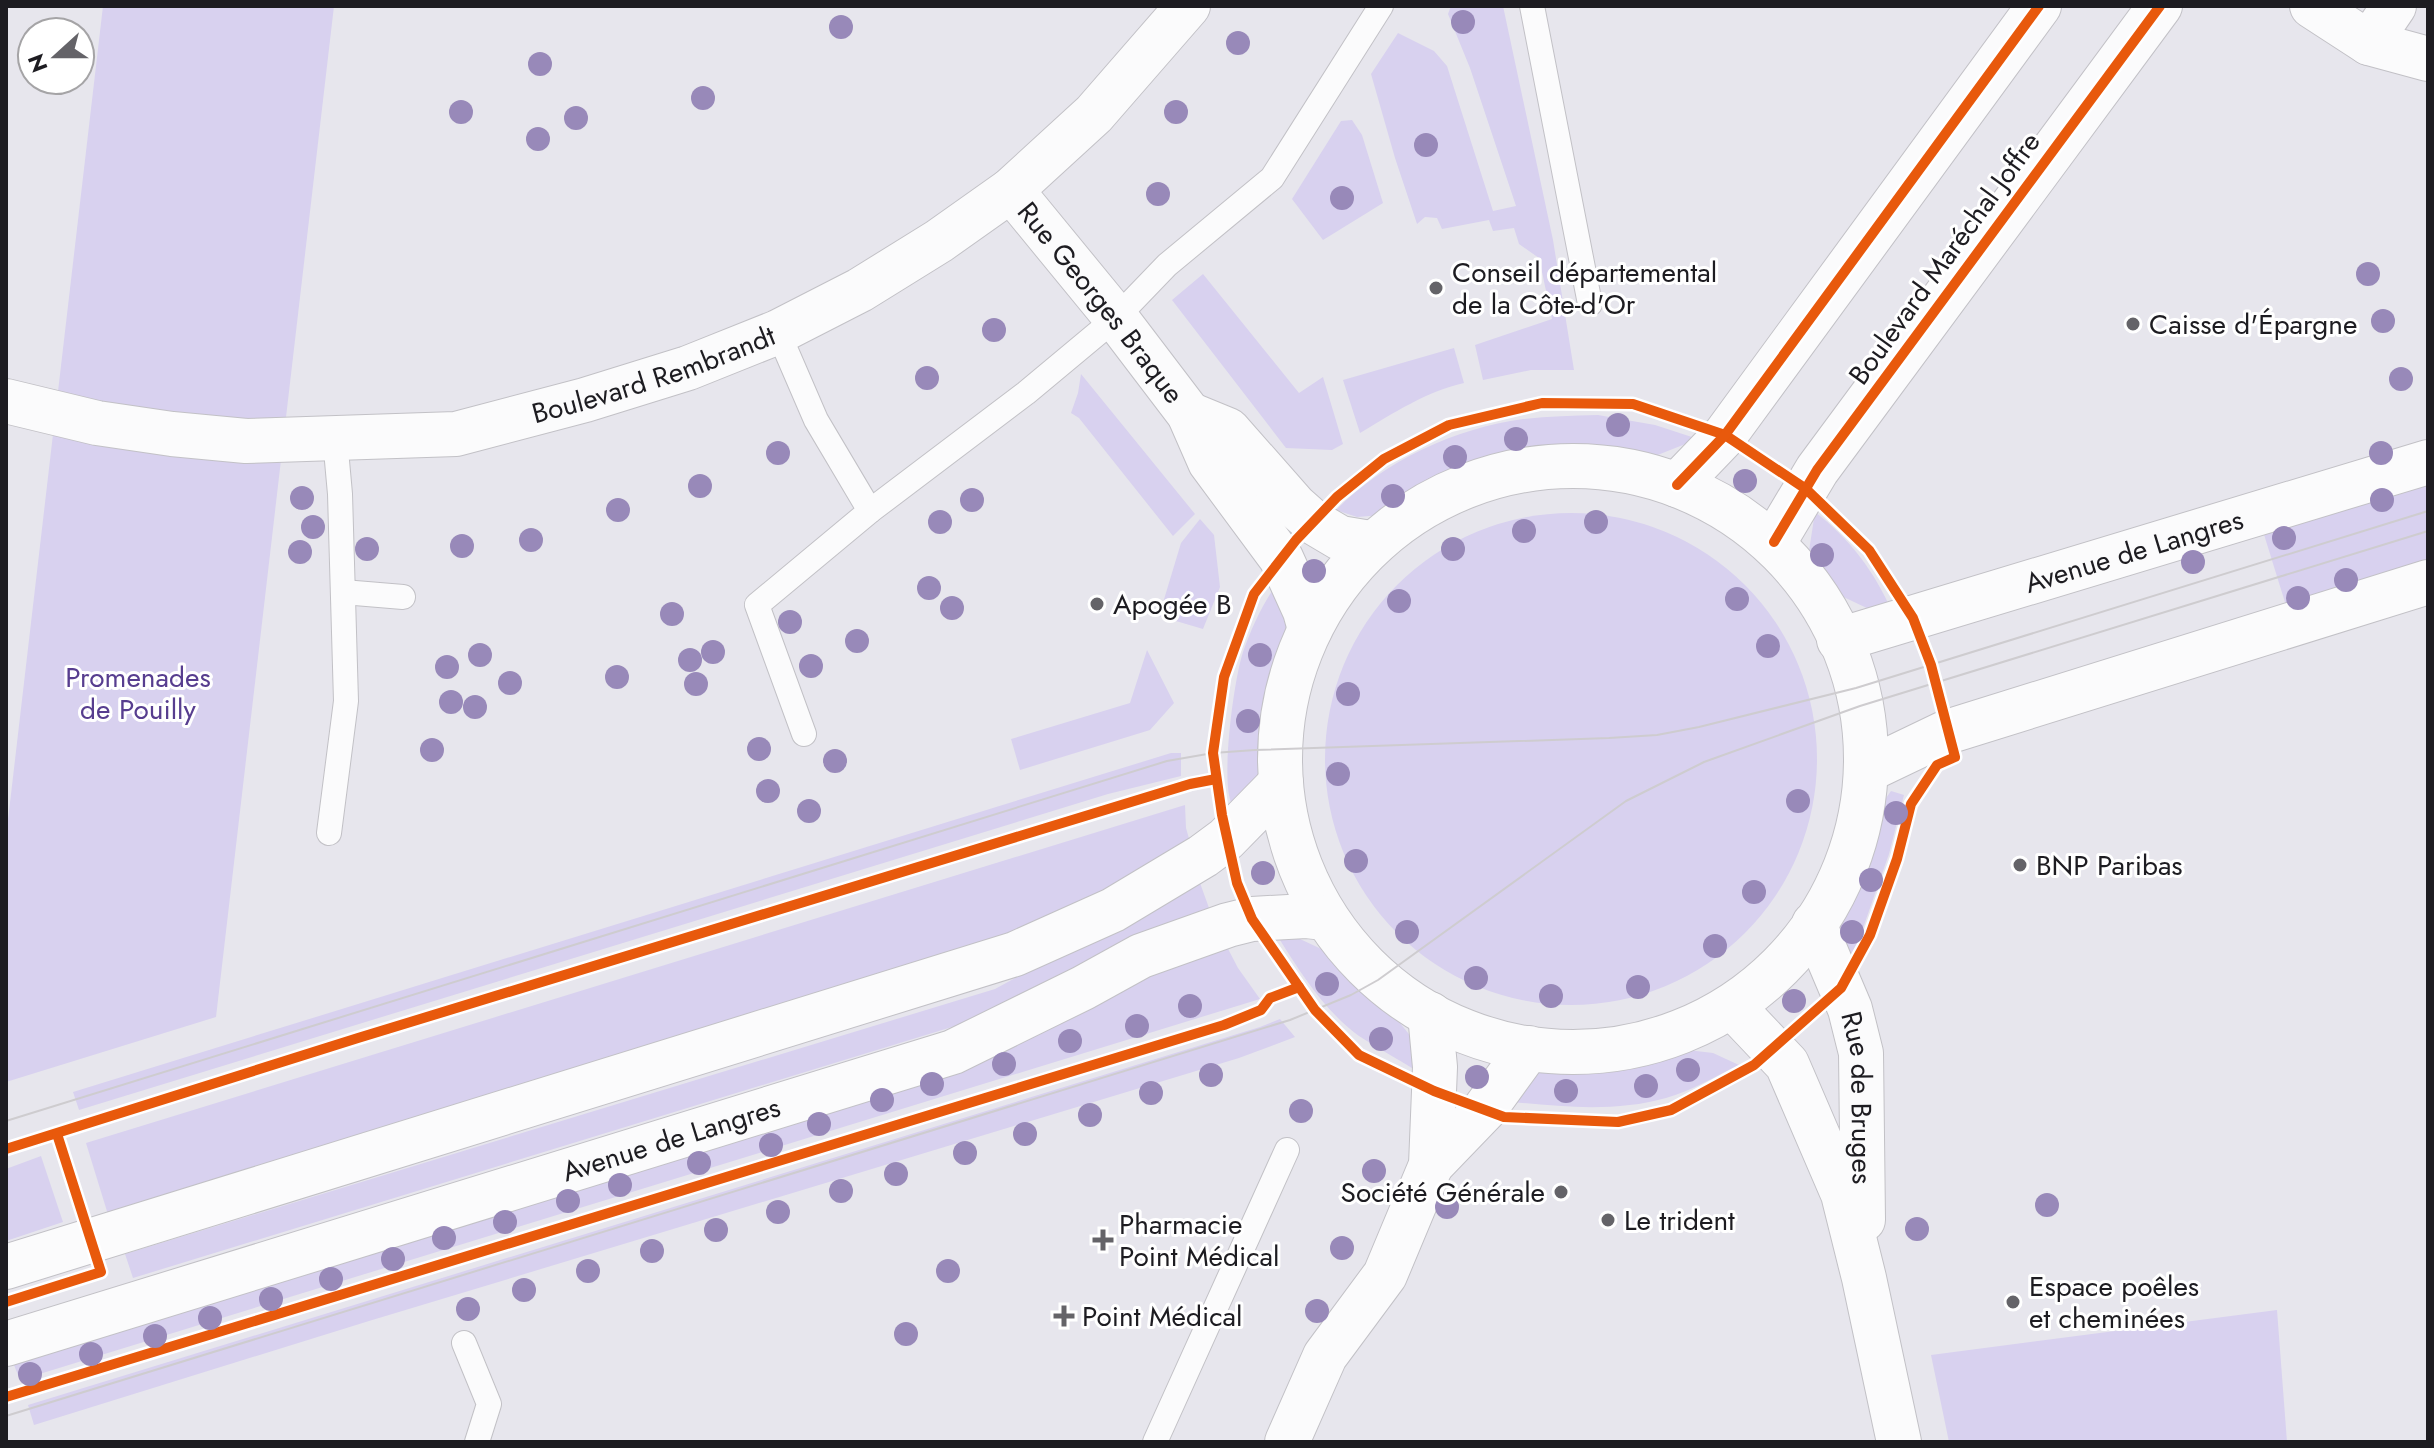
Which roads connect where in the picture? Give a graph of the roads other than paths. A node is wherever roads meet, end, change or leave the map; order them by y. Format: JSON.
{"nodes":[{"id":1,"x":1188,"y":6,"type":"edge"},
{"id":2,"x":1381,"y":6,"type":"edge"},
{"id":3,"x":1532,"y":6,"type":"edge"},
{"id":4,"x":2039,"y":6,"type":"edge"},
{"id":5,"x":2160,"y":6,"type":"edge"},
{"id":6,"x":2312,"y":6,"type":"edge"},
{"id":7,"x":2394,"y":6,"type":"edge"},
{"id":8,"x":2369,"y":43,"type":"junction"},
{"id":9,"x":2428,"y":59,"type":"edge"},
{"id":10,"x":1011,"y":190,"type":"junction"},
{"id":11,"x":1590,"y":304,"type":"dead end"},
{"id":12,"x":1116,"y":318,"type":"junction"},
{"id":13,"x":778,"y":332,"type":"junction"},
{"id":14,"x":6,"y":401,"type":"edge"},
{"id":15,"x":1189,"y":414,"type":"junction"},
{"id":16,"x":335,"y":439,"type":"junction"},
{"id":17,"x":2428,"y":462,"type":"edge"},
{"id":18,"x":1677,"y":485,"type":"junction"},
{"id":19,"x":870,"y":511,"type":"junction"},
{"id":20,"x":1774,"y":542,"type":"junction"},
{"id":21,"x":1370,"y":543,"type":"junction"},
{"id":22,"x":2428,"y":582,"type":"edge"},
{"id":23,"x":343,"y":592,"type":"junction"},
{"id":24,"x":403,"y":597,"type":"dead end"},
{"id":25,"x":1310,"y":629,"type":"junction"},
{"id":26,"x":1839,"y":640,"type":"junction"},
{"id":27,"x":804,"y":734,"type":"dead end"},
{"id":28,"x":1872,"y":768,"type":"junction"},
{"id":29,"x":1281,"y":783,"type":"junction"},
{"id":30,"x":329,"y":833,"type":"dead end"},
{"id":31,"x":1325,"y":918,"type":"junction"},
{"id":32,"x":1814,"y":924,"type":"junction"},
{"id":33,"x":1733,"y":1007,"type":"junction"},
{"id":34,"x":1430,"y":1014,"type":"junction"},
{"id":35,"x":1529,"y":1048,"type":"junction"},
{"id":36,"x":1287,"y":1150,"type":"dead end"},
{"id":37,"x":1431,"y":1165,"type":"junction"},
{"id":38,"x":6,"y":1267,"type":"edge"},
{"id":39,"x":1864,"y":1278,"type":"junction"},
{"id":40,"x":464,"y":1343,"type":"dead end"},
{"id":41,"x":6,"y":1344,"type":"edge"},
{"id":42,"x":477,"y":1442,"type":"edge"},
{"id":43,"x":1155,"y":1442,"type":"edge"},
{"id":44,"x":1287,"y":1442,"type":"edge"},
{"id":45,"x":1899,"y":1442,"type":"edge"}],
"edges":[{"from":1,"to":10,"type":"main road","name":"Boulevard Rembrandt"},
{"from":2,"to":12,"type":"lane"},
{"from":3,"to":11,"type":"lane"},
{"from":4,"to":18,"type":"main road"},
{"from":5,"to":20,"type":"main road","name":"Boulevard Maréchal Joffre"},
{"from":6,"to":8,"type":"main road"},
{"from":7,"to":8,"type":"main road"},
{"from":8,"to":9,"type":"main road"},
{"from":10,"to":12,"type":"main road","name":"Rue Georges Braque"},
{"from":10,"to":13,"type":"main road","name":"Boulevard Rembrandt"},
{"from":12,"to":15,"type":"main road","name":"Rue Georges Braque"},
{"from":12,"to":19,"type":"lane"},
{"from":13,"to":16,"type":"main road","name":"Boulevard Rembrandt"},
{"from":13,"to":19,"type":"lane"},
{"from":14,"to":16,"type":"main road","name":"Boulevard Rembrandt"},
{"from":15,"to":21,"type":"main road","name":"Rue Georges Braque"},
{"from":15,"to":25,"type":"main road","name":"Rue Georges Braque"},
{"from":16,"to":23,"type":"lane"},
{"from":17,"to":26,"type":"main road","name":"Avenue de Langres"},
{"from":18,"to":20,"type":"main road"},
{"from":18,"to":21,"type":"main road"},
{"from":19,"to":27,"type":"lane"},
{"from":20,"to":26,"type":"main road"},
{"from":21,"to":25,"type":"main road"},
{"from":22,"to":28,"type":"main road"},
{"from":23,"to":24,"type":"lane"},
{"from":23,"to":30,"type":"lane"},
{"from":25,"to":29,"type":"main road"},
{"from":26,"to":28,"type":"main road"},
{"from":28,"to":32,"type":"main road"},
{"from":29,"to":31,"type":"main road"},
{"from":29,"to":38,"type":"main road"},
{"from":31,"to":34,"type":"main road"},
{"from":31,"to":41,"type":"main road","name":"Avenue de Langres"},
{"from":32,"to":33,"type":"main road"},
{"from":32,"to":39,"type":"main road","name":"Rue de Bruges"},
{"from":33,"to":35,"type":"main road"},
{"from":33,"to":39,"type":"main road","name":"Rue de Bruges"},
{"from":34,"to":35,"type":"main road"},
{"from":34,"to":37,"type":"main road"},
{"from":35,"to":37,"type":"main road"},
{"from":36,"to":43,"type":"lane"},
{"from":37,"to":44,"type":"main road"},
{"from":39,"to":45,"type":"main road","name":"Rue de Bruges"},
{"from":40,"to":42,"type":"lane"}]}
